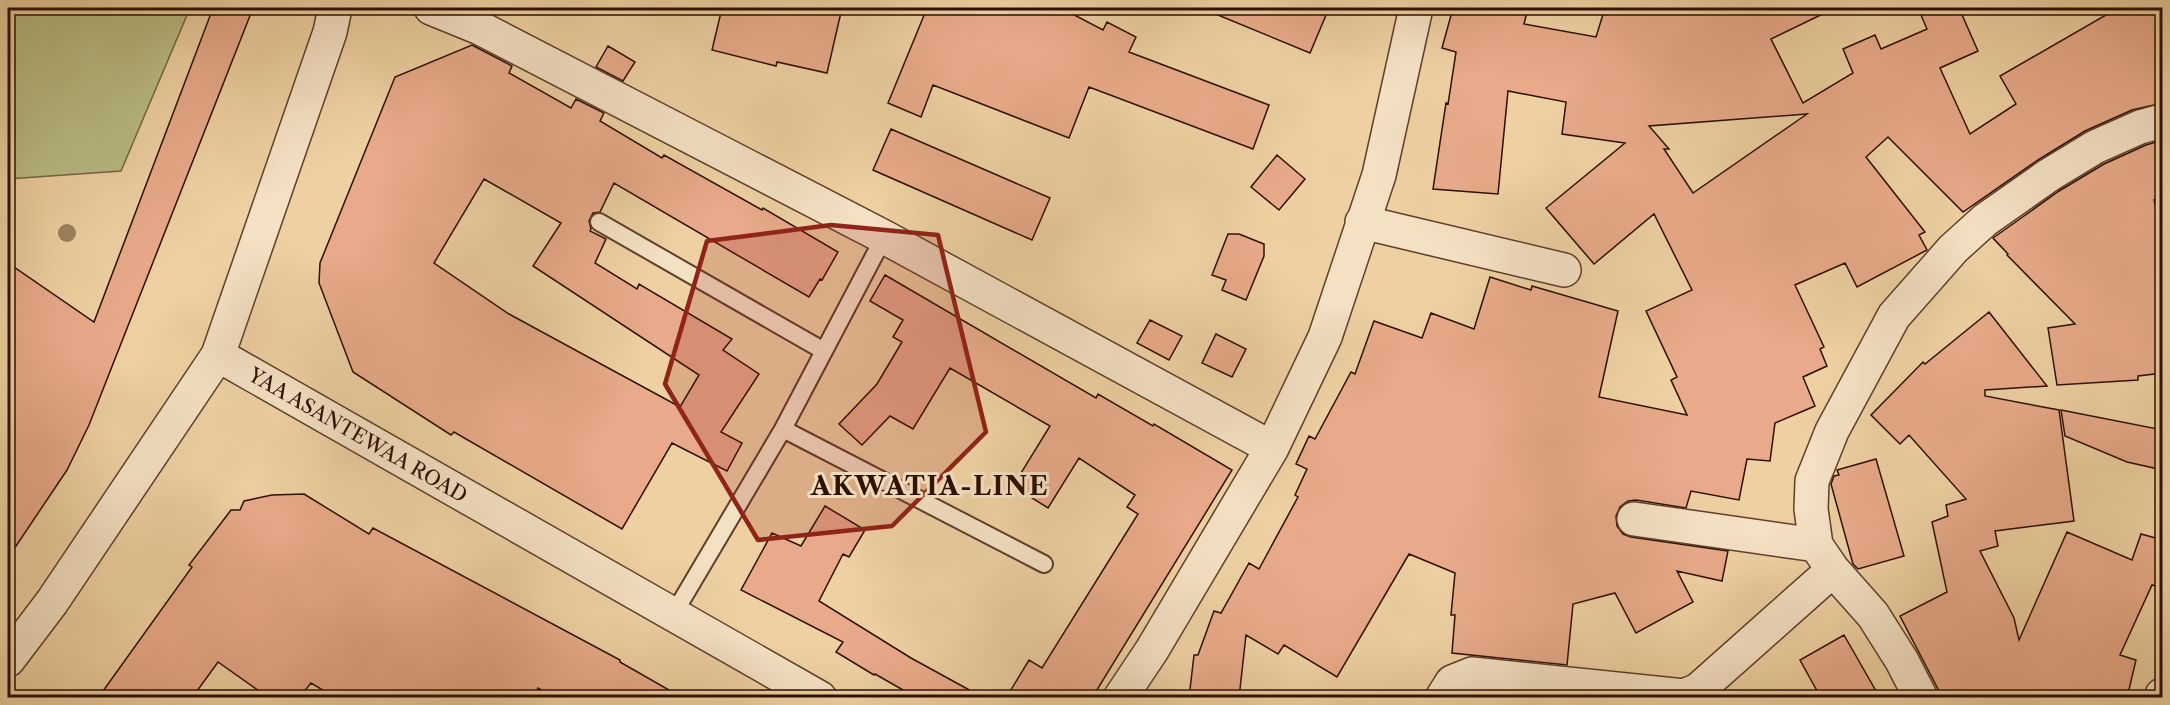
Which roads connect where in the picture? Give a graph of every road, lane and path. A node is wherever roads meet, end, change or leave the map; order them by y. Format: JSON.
{"nodes":[{"id":1,"x":335,"y":8,"type":"edge"},
{"id":2,"x":431,"y":8,"type":"edge"},
{"id":3,"x":1416,"y":8,"type":"edge"},
{"id":4,"x":2163,"y":121,"type":"edge"},
{"id":5,"x":599,"y":222,"type":"dead end"},
{"id":6,"x":1362,"y":222,"type":"junction"},
{"id":7,"x":884,"y":237,"type":"junction"},
{"id":8,"x":1564,"y":270,"type":"dead end"},
{"id":9,"x":824,"y":351,"type":"junction"},
{"id":10,"x":218,"y":355,"type":"junction"},
{"id":11,"x":783,"y":429,"type":"junction"},
{"id":12,"x":1272,"y":448,"type":"junction"},
{"id":13,"x":1634,"y":519,"type":"dead end"},
{"id":14,"x":1825,"y":558,"type":"junction"},
{"id":15,"x":1044,"y":564,"type":"dead end"},
{"id":16,"x":673,"y":615,"type":"junction"},
{"id":17,"x":8,"y":660,"type":"edge"},
{"id":18,"x":820,"y":698,"type":"edge"},
{"id":19,"x":1120,"y":698,"type":"edge"},
{"id":20,"x":1442,"y":698,"type":"edge"},
{"id":21,"x":1921,"y":698,"type":"edge"}],
"edges":[{"from":1,"to":10,"type":"street"},
{"from":2,"to":7,"type":"street"},
{"from":3,"to":6,"type":"street"},
{"from":4,"to":14,"type":"street"},
{"from":5,"to":9,"type":"lane"},
{"from":6,"to":8,"type":"street"},
{"from":6,"to":12,"type":"street"},
{"from":7,"to":9,"type":"lane"},
{"from":7,"to":12,"type":"street"},
{"from":9,"to":11,"type":"lane"},
{"from":10,"to":16,"type":"street","name":"YAA ASANTEWAA ROAD"},
{"from":10,"to":17,"type":"street"},
{"from":11,"to":15,"type":"lane"},
{"from":11,"to":16,"type":"lane"},
{"from":12,"to":19,"type":"street"},
{"from":13,"to":14,"type":"street"},
{"from":14,"to":20,"type":"street"},
{"from":14,"to":21,"type":"street"},
{"from":16,"to":18,"type":"street","name":"YAA ASANTEWAA ROAD"}]}
